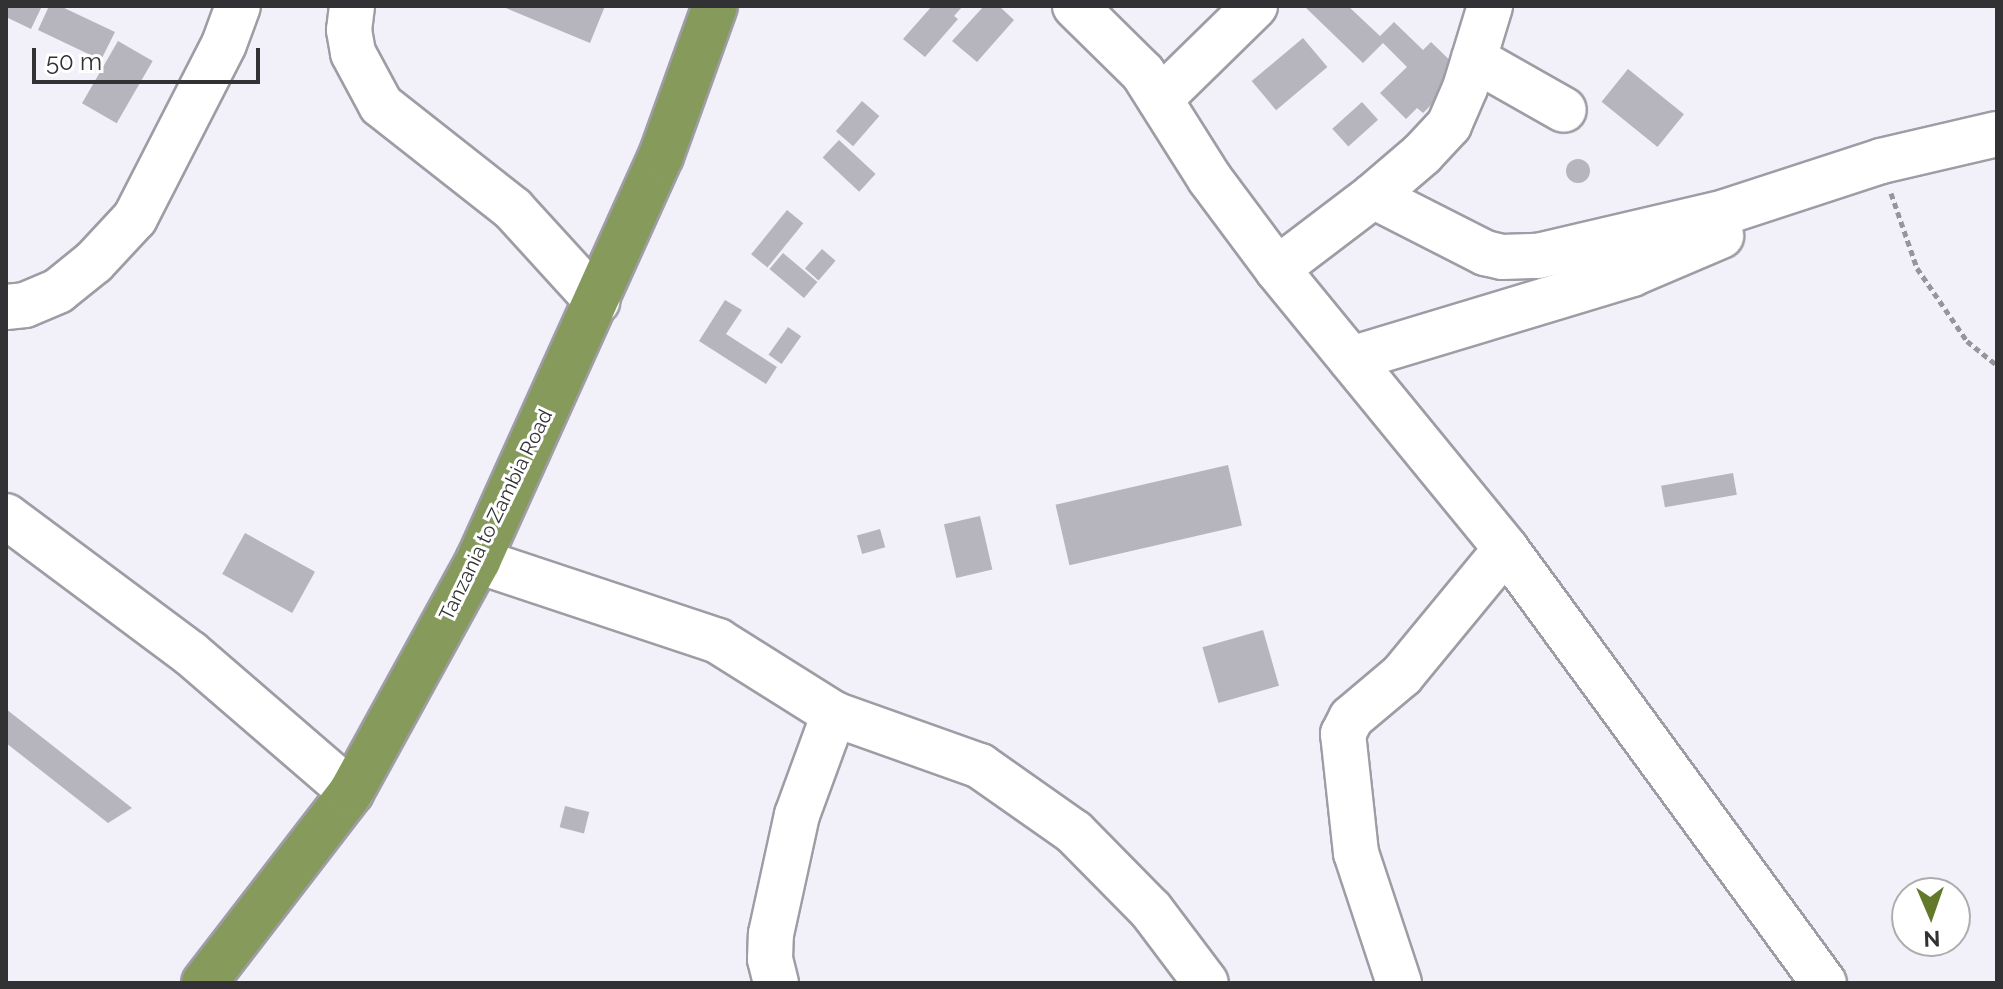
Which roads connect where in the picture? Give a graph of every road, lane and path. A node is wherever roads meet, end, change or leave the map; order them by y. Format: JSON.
{"nodes":[{"id":1,"x":238,"y":6,"type":"edge"},
{"id":2,"x":352,"y":6,"type":"edge"},
{"id":3,"x":715,"y":6,"type":"edge"},
{"id":4,"x":1075,"y":6,"type":"edge"},
{"id":5,"x":1255,"y":6,"type":"edge"},
{"id":6,"x":1490,"y":6,"type":"edge"},
{"id":7,"x":1474,"y":59,"type":"junction"},
{"id":8,"x":1160,"y":99,"type":"junction"},
{"id":9,"x":1564,"y":110,"type":"dead end"},
{"id":10,"x":1997,"y":134,"type":"edge"},
{"id":11,"x":1881,"y":161,"type":"junction"},
{"id":12,"x":1794,"y":190,"type":"junction"},
{"id":13,"x":1373,"y":196,"type":"junction"},
{"id":14,"x":1277,"y":269,"type":"junction"},
{"id":15,"x":597,"y":301,"type":"junction"},
{"id":16,"x":6,"y":307,"type":"edge"},
{"id":17,"x":1351,"y":359,"type":"junction"},
{"id":18,"x":1997,"y":365,"type":"edge"},
{"id":19,"x":6,"y":516,"type":"edge"},
{"id":20,"x":1506,"y":549,"type":"junction"},
{"id":21,"x":478,"y":561,"type":"junction"},
{"id":22,"x":834,"y":714,"type":"junction"},
{"id":23,"x":351,"y":792,"type":"junction"},
{"id":24,"x":204,"y":983,"type":"edge"},
{"id":25,"x":776,"y":983,"type":"edge"},
{"id":26,"x":1206,"y":983,"type":"edge"},
{"id":27,"x":1399,"y":983,"type":"edge"},
{"id":28,"x":1824,"y":983,"type":"edge"}],
"edges":[{"from":1,"to":16,"type":"lane"},
{"from":2,"to":15,"type":"lane"},
{"from":3,"to":15,"type":"highway","name":"Tanzania to Zambia Road"},
{"from":4,"to":8,"type":"lane"},
{"from":5,"to":8,"type":"lane"},
{"from":6,"to":7,"type":"lane"},
{"from":7,"to":9,"type":"lane"},
{"from":7,"to":13,"type":"lane"},
{"from":8,"to":14,"type":"lane"},
{"from":10,"to":11,"type":"lane"},
{"from":11,"to":12,"type":"lane"},
{"from":11,"to":18,"type":"path"},
{"from":12,"to":13,"type":"lane"},
{"from":12,"to":17,"type":"lane"},
{"from":13,"to":14,"type":"lane"},
{"from":14,"to":17,"type":"lane"},
{"from":15,"to":21,"type":"highway","name":"Tanzania to Zambia Road"},
{"from":17,"to":20,"type":"lane"},
{"from":19,"to":23,"type":"lane"},
{"from":20,"to":27,"type":"lane"},
{"from":20,"to":28,"type":"lane"},
{"from":21,"to":22,"type":"lane"},
{"from":21,"to":23,"type":"highway","name":"Tanzania to Zambia Road"},
{"from":22,"to":25,"type":"lane"},
{"from":22,"to":26,"type":"lane"},
{"from":23,"to":24,"type":"highway","name":"Tanzania to Zambia Road"}]}
